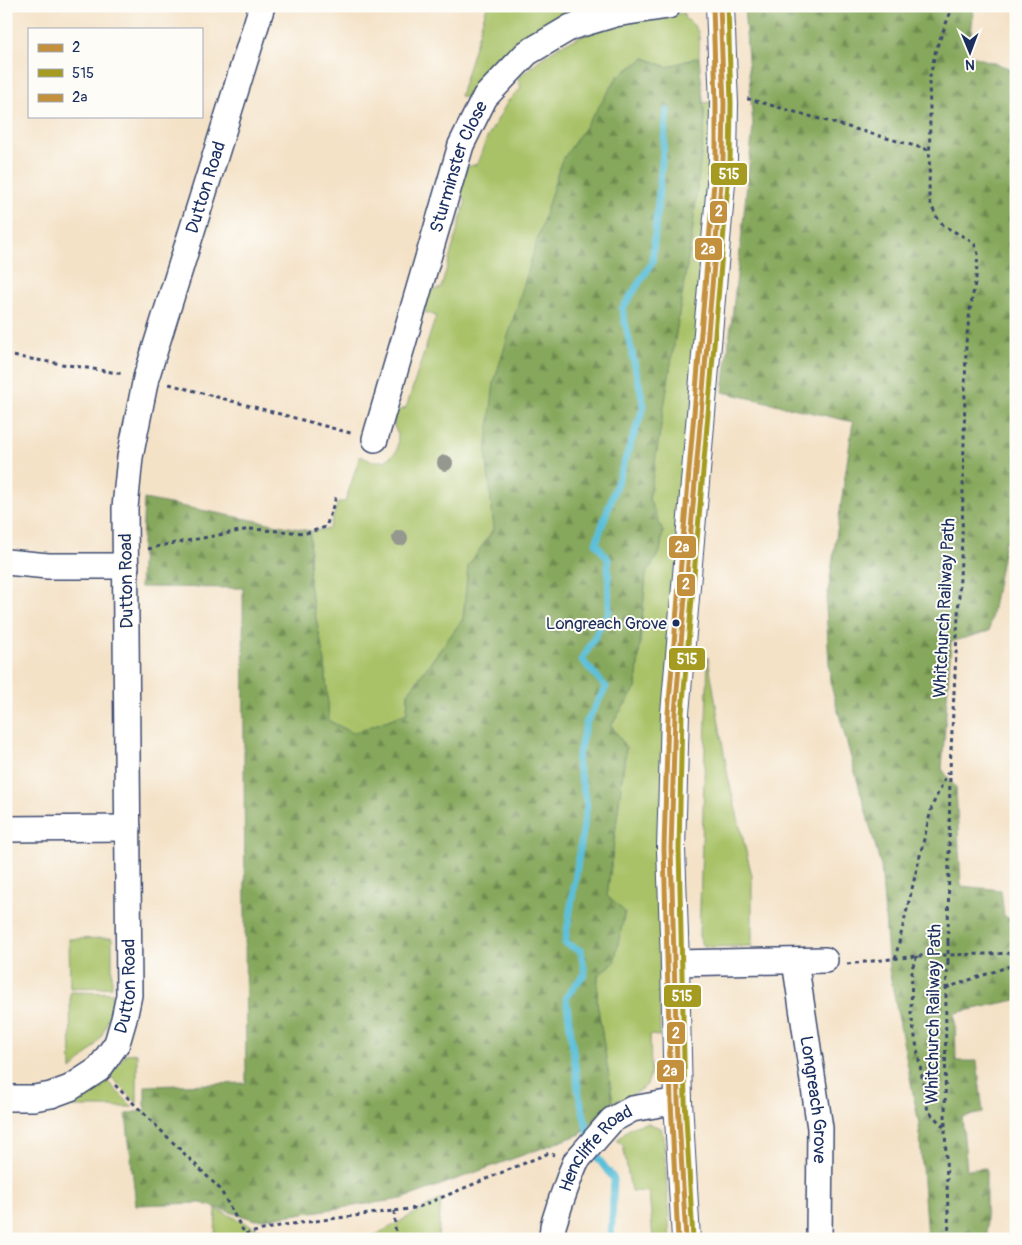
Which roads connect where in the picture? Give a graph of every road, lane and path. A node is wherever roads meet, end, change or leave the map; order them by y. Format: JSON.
{"nodes":[{"id":1,"x":262,"y":6,"type":"edge"},
{"id":2,"x":668,"y":6,"type":"edge"},
{"id":3,"x":720,"y":6,"type":"edge"},
{"id":4,"x":953,"y":6,"type":"edge"},
{"id":5,"x":750,"y":99,"type":"dead end"},
{"id":6,"x":929,"y":150,"type":"junction"},
{"id":7,"x":331,"y":428,"type":"dead end"},
{"id":8,"x":347,"y":432,"type":"dead end"},
{"id":9,"x":374,"y":440,"type":"dead end"},
{"id":10,"x":336,"y":497,"type":"dead end"},
{"id":11,"x":126,"y":561,"type":"junction"},
{"id":12,"x":6,"y":562,"type":"edge"},
{"id":13,"x":950,"y":769,"type":"junction"},
{"id":14,"x":128,"y":828,"type":"junction"},
{"id":15,"x":6,"y":830,"type":"edge"},
{"id":16,"x":1016,"y":953,"type":"edge"},
{"id":17,"x":917,"y":956,"type":"junction"},
{"id":18,"x":896,"y":959,"type":"junction"},
{"id":19,"x":824,"y":960,"type":"joint"},
{"id":20,"x":794,"y":961,"type":"junction"},
{"id":21,"x":676,"y":963,"type":"junction"},
{"id":22,"x":1016,"y":964,"type":"edge"},
{"id":23,"x":946,"y":988,"type":"junction"},
{"id":24,"x":99,"y":1069,"type":"junction"},
{"id":25,"x":6,"y":1098,"type":"edge"},
{"id":26,"x":678,"y":1101,"type":"junction"},
{"id":27,"x":945,"y":1128,"type":"junction"},
{"id":28,"x":549,"y":1153,"type":"dead end"},
{"id":29,"x":394,"y":1211,"type":"junction"},
{"id":30,"x":245,"y":1234,"type":"junction"},
{"id":31,"x":239,"y":1239,"type":"edge"},
{"id":32,"x":396,"y":1239,"type":"edge"},
{"id":33,"x":552,"y":1239,"type":"edge"},
{"id":34,"x":686,"y":1239,"type":"edge"},
{"id":35,"x":819,"y":1239,"type":"edge"},
{"id":36,"x":949,"y":1239,"type":"edge"}],
"edges":[{"from":1,"to":11,"type":"street","name":"Dutton Road"},
{"from":2,"to":9,"type":"street","name":"Sturminster Close"},
{"from":3,"to":21,"type":"street"},
{"from":4,"to":6,"type":"path","name":"Whitchurch Railway Path"},
{"from":5,"to":6,"type":"path"},
{"from":6,"to":13,"type":"path","name":"Whitchurch Railway Path"},
{"from":7,"to":8,"type":"path"},
{"from":10,"to":11,"type":"path"},
{"from":11,"to":12,"type":"street"},
{"from":11,"to":14,"type":"street","name":"Dutton Road"},
{"from":13,"to":18,"type":"path"},
{"from":13,"to":23,"type":"path","name":"Whitchurch Railway Path","bridge":true},
{"from":14,"to":15,"type":"street"},
{"from":14,"to":24,"type":"street","name":"Dutton Road"},
{"from":16,"to":17,"type":"path"},
{"from":17,"to":18,"type":"path"},
{"from":17,"to":27,"type":"path"},
{"from":18,"to":19,"type":"path"},
{"from":19,"to":20,"type":"street"},
{"from":20,"to":21,"type":"street"},
{"from":20,"to":35,"type":"street","name":"Longreach Grove"},
{"from":21,"to":26,"type":"street"},
{"from":22,"to":23,"type":"path"},
{"from":23,"to":27,"type":"path","name":"Whitchurch Railway Path"},
{"from":24,"to":25,"type":"street","name":"Dutton Road"},
{"from":24,"to":30,"type":"path"},
{"from":26,"to":33,"type":"street","name":"Hencliffe Road"},
{"from":26,"to":34,"type":"street"},
{"from":27,"to":36,"type":"path","name":"Whitchurch Railway Path"},
{"from":28,"to":29,"type":"path"},
{"from":29,"to":30,"type":"path"},
{"from":29,"to":32,"type":"path"},
{"from":30,"to":31,"type":"path"}]}
